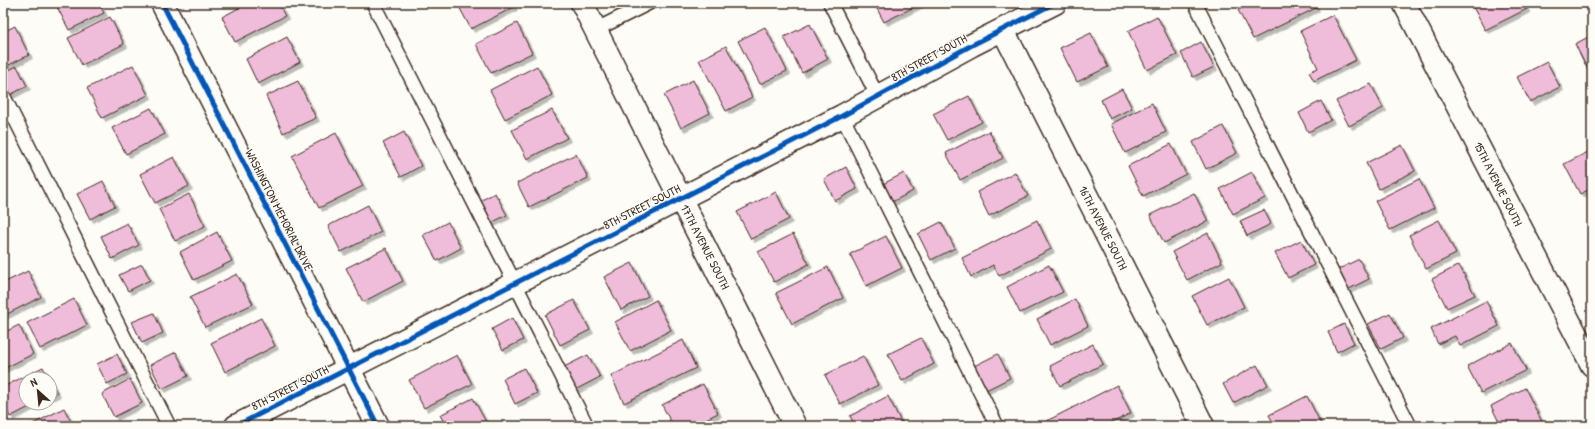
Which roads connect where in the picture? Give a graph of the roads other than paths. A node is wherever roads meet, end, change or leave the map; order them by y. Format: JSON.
{"nodes":[{"id":1,"x":162,"y":3,"type":"edge"},
{"id":2,"x":373,"y":3,"type":"edge"},
{"id":3,"x":582,"y":3,"type":"edge"},
{"id":4,"x":650,"y":3,"type":"edge"},
{"id":5,"x":830,"y":3,"type":"edge"},
{"id":6,"x":1055,"y":3,"type":"edge"},
{"id":7,"x":1195,"y":3,"type":"edge"},
{"id":8,"x":1404,"y":3,"type":"edge"},
{"id":9,"x":595,"y":30,"type":"junction"},
{"id":10,"x":1003,"y":30,"type":"junction"},
{"id":11,"x":3,"y":95,"type":"edge"},
{"id":12,"x":878,"y":97,"type":"junction"},
{"id":13,"x":842,"y":116,"type":"junction"},
{"id":14,"x":680,"y":198,"type":"junction"},
{"id":15,"x":515,"y":283,"type":"junction"},
{"id":16,"x":1592,"y":365,"type":"edge"},
{"id":17,"x":350,"y":368,"type":"junction"},
{"id":18,"x":169,"y":426,"type":"edge"},
{"id":19,"x":236,"y":426,"type":"edge"},
{"id":20,"x":378,"y":426,"type":"edge"},
{"id":21,"x":587,"y":426,"type":"edge"},
{"id":22,"x":795,"y":426,"type":"edge"},
{"id":23,"x":997,"y":426,"type":"edge"},
{"id":24,"x":1203,"y":426,"type":"edge"},
{"id":25,"x":1410,"y":426,"type":"edge"}],
"edges":[{"from":1,"to":17,"type":"street","name":"WASHINGTON MEMORIAL DRIVE"},
{"from":2,"to":15,"type":"lane"},
{"from":3,"to":9,"type":"street","name":"17TH AVENUE SOUTH"},
{"from":4,"to":9,"type":"lane"},
{"from":5,"to":12,"type":"lane"},
{"from":6,"to":10,"type":"street","name":"8TH STREET SOUTH"},
{"from":7,"to":25,"type":"lane"},
{"from":8,"to":16,"type":"street","name":"15TH AVENUE SOUTH"},
{"from":9,"to":14,"type":"street","name":"17TH AVENUE SOUTH"},
{"from":10,"to":12,"type":"street","name":"8TH STREET SOUTH"},
{"from":10,"to":24,"type":"street","name":"16TH AVENUE SOUTH"},
{"from":11,"to":18,"type":"lane"},
{"from":12,"to":13,"type":"street","name":"8TH STREET SOUTH"},
{"from":13,"to":14,"type":"street","name":"8TH STREET SOUTH"},
{"from":13,"to":23,"type":"lane"},
{"from":14,"to":15,"type":"street","name":"8TH STREET SOUTH"},
{"from":14,"to":22,"type":"street","name":"17TH AVENUE SOUTH"},
{"from":15,"to":17,"type":"street","name":"8TH STREET SOUTH"},
{"from":15,"to":21,"type":"lane"},
{"from":17,"to":19,"type":"street","name":"8TH STREET SOUTH"},
{"from":17,"to":20,"type":"street","name":"WASHINGTON MEMORIAL DRIVE"}]}
